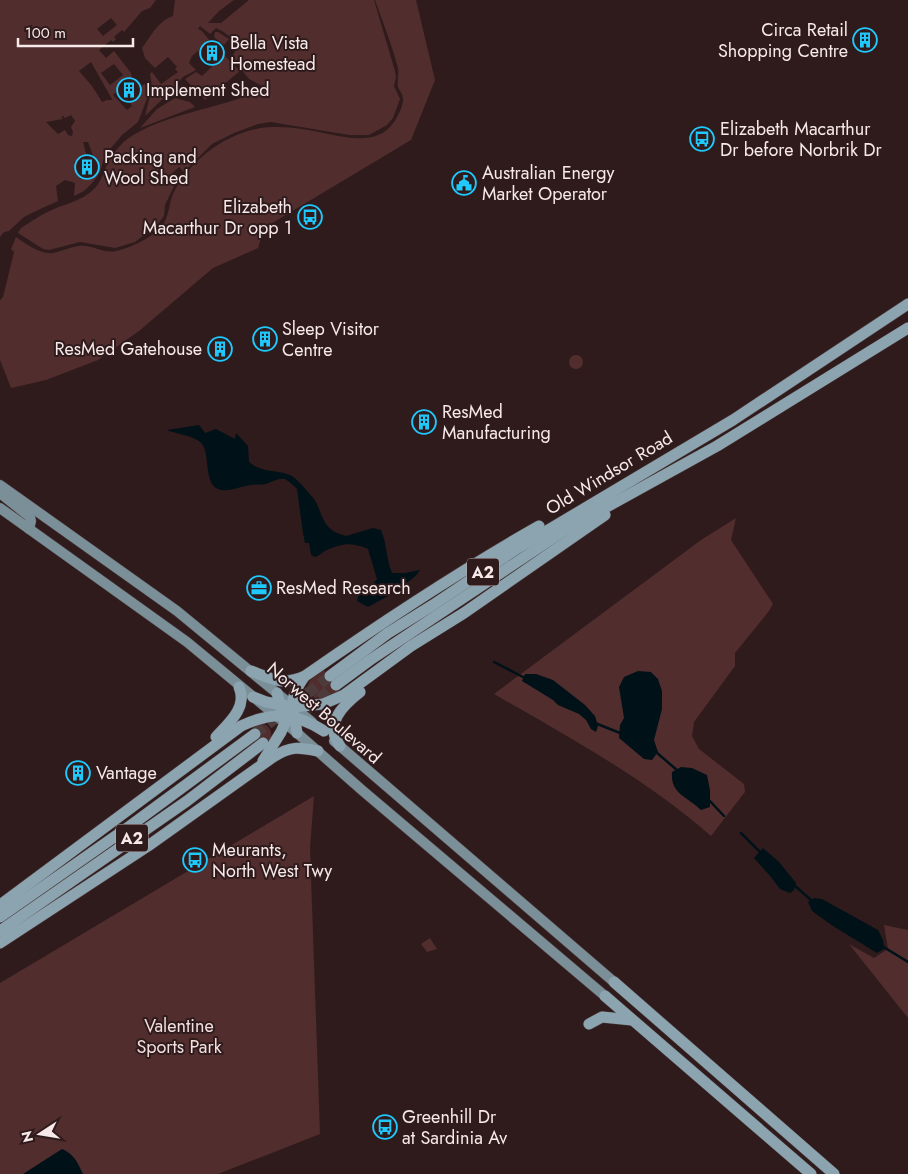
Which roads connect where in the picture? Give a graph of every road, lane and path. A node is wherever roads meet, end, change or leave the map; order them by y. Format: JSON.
{"nodes":[{"id":1,"x":908,"y":304,"type":"edge"},
{"id":2,"x":908,"y":328,"type":"edge"},
{"id":3,"x":640,"y":474,"type":"junction"},
{"id":4,"x":654,"y":482,"type":"junction"},
{"id":5,"x":0,"y":485,"type":"edge"},
{"id":6,"x":0,"y":493,"type":"edge"},
{"id":7,"x":0,"y":508,"type":"edge"},
{"id":8,"x":28,"y":529,"type":"junction"},
{"id":9,"x":411,"y":646,"type":"junction"},
{"id":10,"x":251,"y":671,"type":"junction"},
{"id":11,"x":305,"y":676,"type":"junction"},
{"id":12,"x":240,"y":686,"type":"junction"},
{"id":13,"x":277,"y":693,"type":"joint"},
{"id":14,"x":252,"y":697,"type":"joint"},
{"id":15,"x":287,"y":712,"type":"junction"},
{"id":16,"x":324,"y":731,"type":"joint"},
{"id":17,"x":297,"y":733,"type":"joint"},
{"id":18,"x":340,"y":746,"type":"junction"},
{"id":19,"x":318,"y":751,"type":"junction"},
{"id":20,"x":194,"y":759,"type":"junction"},
{"id":21,"x":260,"y":764,"type":"junction"},
{"id":22,"x":0,"y":906,"type":"edge"},
{"id":23,"x":0,"y":917,"type":"edge"},
{"id":24,"x":0,"y":931,"type":"edge"},
{"id":25,"x":0,"y":943,"type":"edge"},
{"id":26,"x":614,"y":982,"type":"joint"},
{"id":27,"x":605,"y":996,"type":"joint"},
{"id":28,"x":632,"y":1020,"type":"junction"},
{"id":29,"x":589,"y":1024,"type":"dead end"},
{"id":30,"x":811,"y":1174,"type":"edge"},
{"id":31,"x":834,"y":1174,"type":"edge"}],
"edges":[{"from":1,"to":3,"type":"highway","name":"Old Windsor Road","number":"A2"},
{"from":2,"to":4,"type":"highway","name":"Old Windsor Road","number":"A2"},
{"from":3,"to":4,"type":"highway","name":"Old Windsor Road","number":"A2"},
{"from":3,"to":11,"type":"highway"},
{"from":4,"to":9,"type":"highway"},
{"from":5,"to":10,"type":"main road","name":"Norwest Boulevard"},
{"from":6,"to":8,"type":"main road"},
{"from":7,"to":8,"type":"main road","name":"Norwest Boulevard"},
{"from":8,"to":12,"type":"main road","name":"Norwest Boulevard"},
{"from":9,"to":15,"type":"highway"},
{"from":9,"to":18,"type":"highway"},
{"from":10,"to":11,"type":"highway"},
{"from":10,"to":13,"type":"main road","name":"Norwest Boulevard"},
{"from":11,"to":15,"type":"highway"},
{"from":12,"to":14,"type":"main road","name":"Norwest Boulevard"},
{"from":12,"to":20,"type":"highway"},
{"from":13,"to":15,"type":"highway"},
{"from":14,"to":15,"type":"highway"},
{"from":15,"to":16,"type":"highway"},
{"from":15,"to":17,"type":"highway"},
{"from":15,"to":20,"type":"highway"},
{"from":15,"to":21,"type":"highway"},
{"from":16,"to":18,"type":"main road","name":"Norwest Boulevard"},
{"from":17,"to":19,"type":"main road","name":"Norwest Boulevard"},
{"from":18,"to":26,"type":"main road","name":"Norwest Boulevard"},
{"from":19,"to":21,"type":"highway"},
{"from":19,"to":27,"type":"main road","name":"Norwest Boulevard"},
{"from":20,"to":22,"type":"highway"},
{"from":21,"to":25,"type":"highway"},
{"from":23,"to":24,"type":"highway","number":"A2"},
{"from":26,"to":31,"type":"highway"},
{"from":27,"to":28,"type":"highway"},
{"from":28,"to":29,"type":"highway"},
{"from":28,"to":30,"type":"highway"}]}
